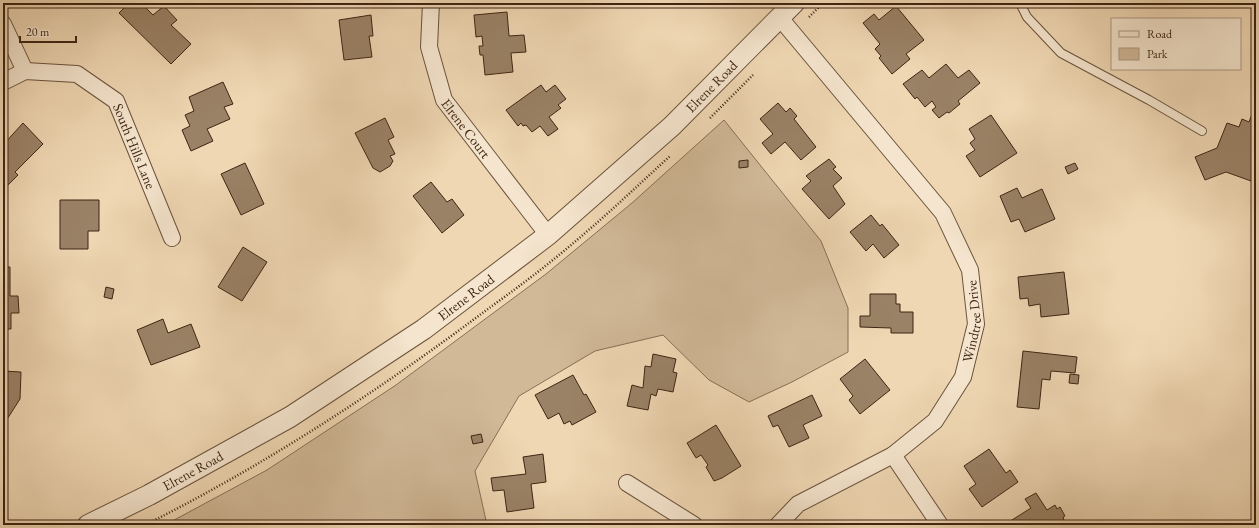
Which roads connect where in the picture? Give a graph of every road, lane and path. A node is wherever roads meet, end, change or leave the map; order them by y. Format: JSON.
{"nodes":[{"id":1,"x":431,"y":3,"type":"edge"},
{"id":2,"x":794,"y":3,"type":"edge"},
{"id":3,"x":1020,"y":3,"type":"edge"},
{"id":4,"x":780,"y":18,"type":"junction"},
{"id":5,"x":3,"y":24,"type":"edge"},
{"id":6,"x":25,"y":71,"type":"junction"},
{"id":7,"x":3,"y":82,"type":"edge"},
{"id":8,"x":1202,"y":131,"type":"dead end"},
{"id":9,"x":548,"y":235,"type":"junction"},
{"id":10,"x":172,"y":238,"type":"dead end"},
{"id":11,"x":893,"y":456,"type":"junction"},
{"id":12,"x":627,"y":483,"type":"dead end"},
{"id":13,"x":88,"y":525,"type":"edge"},
{"id":14,"x":694,"y":525,"type":"edge"},
{"id":15,"x":778,"y":525,"type":"edge"},
{"id":16,"x":940,"y":525,"type":"edge"}],
"edges":[{"from":1,"to":9,"type":"street","name":"Elrene Court"},
{"from":2,"to":4,"type":"street","name":"Elrene Road"},
{"from":3,"to":8,"type":"lane"},
{"from":4,"to":9,"type":"street","name":"Elrene Road"},
{"from":4,"to":11,"type":"street","name":"Windtree Drive"},
{"from":5,"to":6,"type":"street"},
{"from":6,"to":7,"type":"street","name":"South Hills Lane"},
{"from":6,"to":10,"type":"street","name":"South Hills Lane"},
{"from":9,"to":13,"type":"street","name":"Elrene Road"},
{"from":11,"to":15,"type":"street","name":"Windtree Drive"},
{"from":11,"to":16,"type":"street"},
{"from":12,"to":14,"type":"street"}]}
